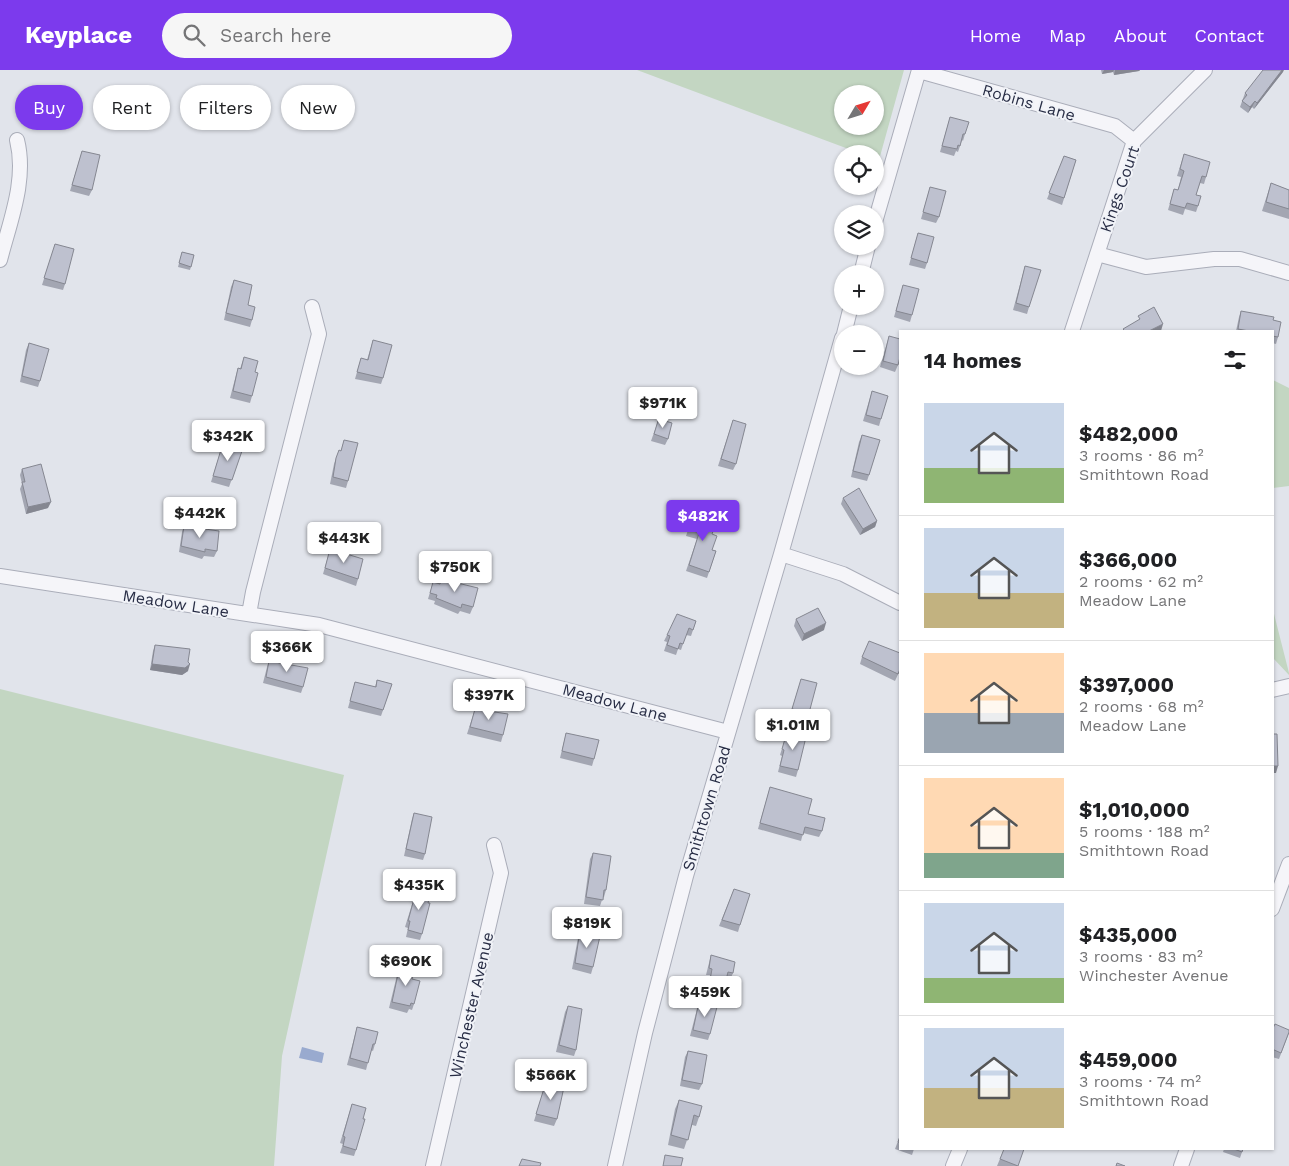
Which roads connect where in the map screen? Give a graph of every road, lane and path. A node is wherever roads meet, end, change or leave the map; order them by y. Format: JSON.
{"nodes":[{"id":1,"x":919,"y":70,"type":"edge"},
{"id":2,"x":1205,"y":70,"type":"edge"},
{"id":3,"x":17,"y":140,"type":"dead end"},
{"id":4,"x":1134,"y":141,"type":"junction"},
{"id":5,"x":880,"y":205,"type":"edge"},
{"id":6,"x":1097,"y":254,"type":"junction"},
{"id":7,"x":0,"y":260,"type":"edge"},
{"id":8,"x":1289,"y":273,"type":"edge"},
{"id":9,"x":312,"y":306,"type":"dead end"},
{"id":10,"x":1072,"y":330,"type":"edge"},
{"id":11,"x":834,"y":367,"type":"edge"},
{"id":12,"x":782,"y":554,"type":"junction"},
{"id":13,"x":0,"y":576,"type":"edge"},
{"id":14,"x":899,"y":602,"type":"edge"},
{"id":15,"x":250,"y":614,"type":"junction"},
{"id":16,"x":1289,"y":686,"type":"edge"},
{"id":17,"x":1274,"y":690,"type":"edge"},
{"id":18,"x":728,"y":732,"type":"junction"},
{"id":19,"x":494,"y":845,"type":"dead end"},
{"id":20,"x":1289,"y":864,"type":"edge"},
{"id":21,"x":1274,"y":904,"type":"edge"},
{"id":22,"x":960,"y":1150,"type":"edge"},
{"id":23,"x":1187,"y":1150,"type":"edge"},
{"id":24,"x":433,"y":1166,"type":"edge"},
{"id":25,"x":615,"y":1166,"type":"edge"},
{"id":26,"x":953,"y":1166,"type":"edge"},
{"id":27,"x":1181,"y":1166,"type":"edge"}],
"edges":[{"from":1,"to":4,"type":"street","name":"Robins Lane"},
{"from":1,"to":5,"type":"street"},
{"from":2,"to":4,"type":"street","name":"Kings Court"},
{"from":3,"to":7,"type":"street"},
{"from":4,"to":6,"type":"street","name":"Kings Court"},
{"from":6,"to":8,"type":"street"},
{"from":6,"to":10,"type":"street","name":"Kings Court"},
{"from":9,"to":15,"type":"street"},
{"from":11,"to":12,"type":"street","name":"Smithtown Road"},
{"from":12,"to":14,"type":"street"},
{"from":12,"to":18,"type":"street","name":"Smithtown Road"},
{"from":13,"to":15,"type":"street","name":"Meadow Lane"},
{"from":15,"to":18,"type":"street","name":"Meadow Lane"},
{"from":16,"to":17,"type":"street"},
{"from":18,"to":25,"type":"street","name":"Smithtown Road"},
{"from":19,"to":24,"type":"street","name":"Winchester Avenue"},
{"from":20,"to":21,"type":"street"},
{"from":22,"to":26,"type":"street"},
{"from":23,"to":27,"type":"street"}]}
